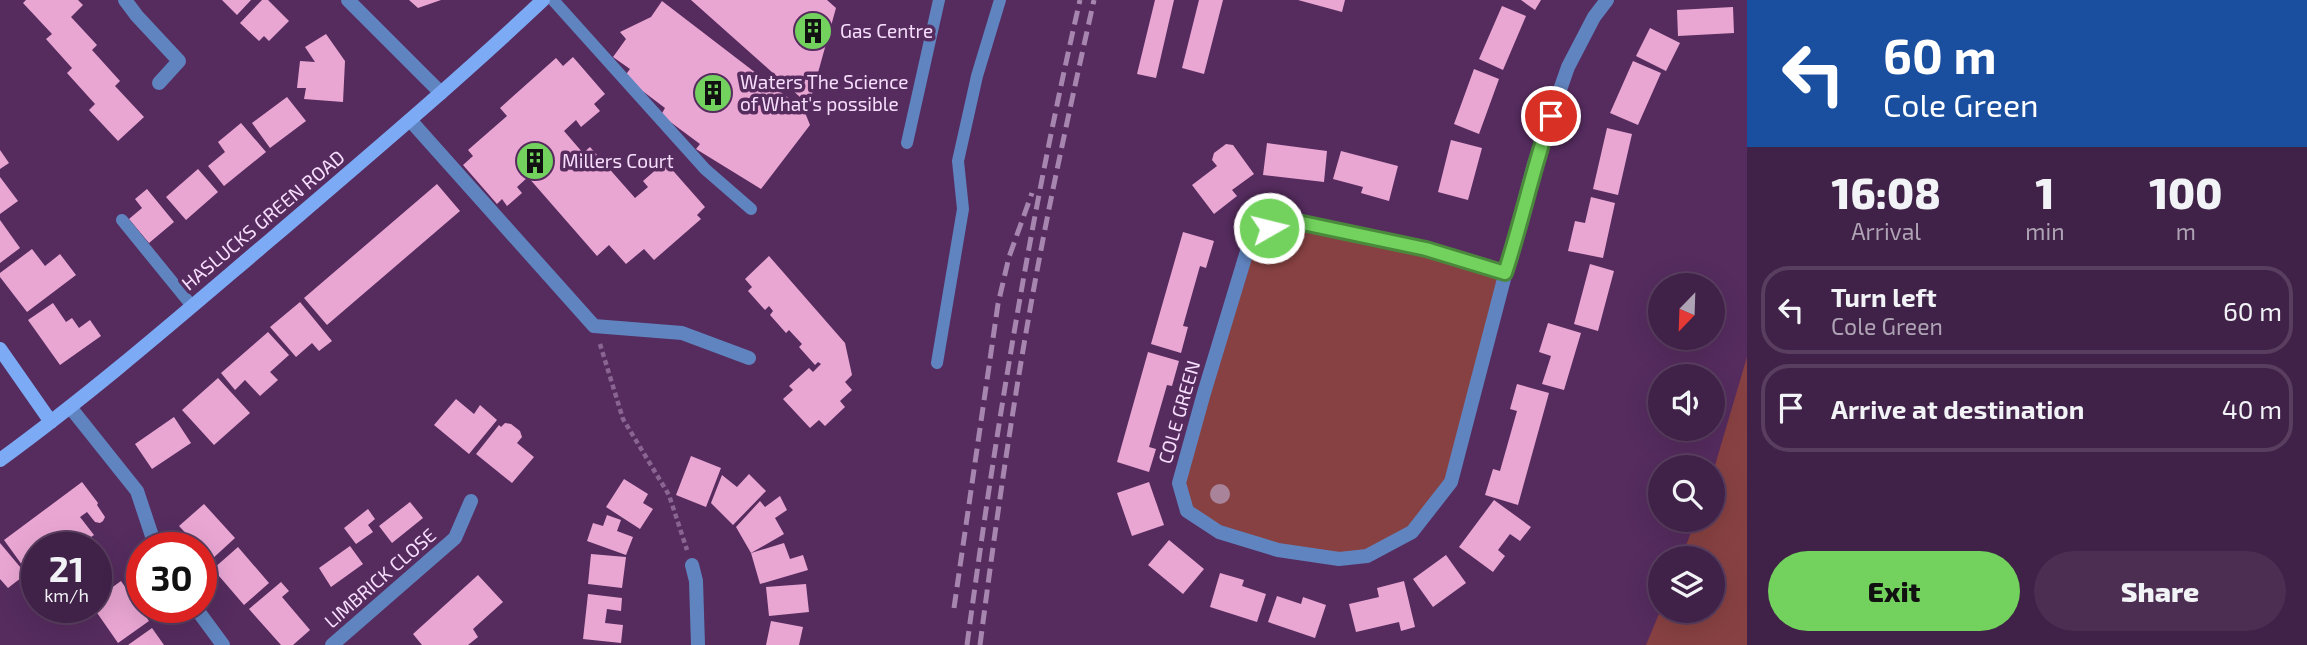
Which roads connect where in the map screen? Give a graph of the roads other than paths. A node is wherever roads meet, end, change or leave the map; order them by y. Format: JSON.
{"nodes":[{"id":1,"x":125,"y":0,"type":"edge"},
{"id":2,"x":348,"y":0,"type":"edge"},
{"id":3,"x":543,"y":0,"type":"edge"},
{"id":4,"x":553,"y":0,"type":"edge"},
{"id":5,"x":939,"y":0,"type":"edge"},
{"id":6,"x":1000,"y":0,"type":"edge"},
{"id":7,"x":1607,"y":0,"type":"edge"},
{"id":8,"x":159,"y":83,"type":"dead end"},
{"id":9,"x":441,"y":93,"type":"junction"},
{"id":10,"x":410,"y":120,"type":"junction"},
{"id":11,"x":907,"y":143,"type":"dead end"},
{"id":12,"x":751,"y":209,"type":"dead end"},
{"id":13,"x":122,"y":220,"type":"dead end"},
{"id":14,"x":1505,"y":273,"type":"junction"},
{"id":15,"x":192,"y":306,"type":"junction"},
{"id":16,"x":0,"y":349,"type":"edge"},
{"id":17,"x":749,"y":358,"type":"dead end"},
{"id":18,"x":937,"y":363,"type":"dead end"},
{"id":19,"x":70,"y":407,"type":"junction"},
{"id":20,"x":51,"y":422,"type":"junction"},
{"id":21,"x":0,"y":460,"type":"edge"},
{"id":22,"x":471,"y":501,"type":"dead end"},
{"id":23,"x":151,"y":532,"type":"edge"},
{"id":24,"x":692,"y":565,"type":"road end"},
{"id":25,"x":207,"y":623,"type":"edge"},
{"id":26,"x":223,"y":645,"type":"edge"},
{"id":27,"x":332,"y":645,"type":"edge"},
{"id":28,"x":698,"y":645,"type":"edge"}],
"edges":[{"from":1,"to":8,"type":"street"},
{"from":2,"to":9,"type":"street"},
{"from":3,"to":9,"type":"street","name":"HASLUCKS GREEN ROAD"},
{"from":4,"to":12,"type":"lane"},
{"from":5,"to":11,"type":"lane"},
{"from":6,"to":18,"type":"lane"},
{"from":7,"to":14,"type":"street","name":"COLE GREEN"},
{"from":9,"to":10,"type":"street","name":"HASLUCKS GREEN ROAD"},
{"from":10,"to":15,"type":"street","name":"HASLUCKS GREEN ROAD"},
{"from":10,"to":17,"type":"street"},
{"from":13,"to":15,"type":"lane"},
{"from":14,"to":14,"type":"street","name":"COLE GREEN"},
{"from":15,"to":19,"type":"street","name":"HASLUCKS GREEN ROAD"},
{"from":16,"to":20,"type":"street"},
{"from":19,"to":20,"type":"street","name":"HASLUCKS GREEN ROAD"},
{"from":19,"to":23,"type":"street"},
{"from":20,"to":21,"type":"street","name":"HASLUCKS GREEN ROAD"},
{"from":22,"to":27,"type":"street","name":"LIMBRICK CLOSE"},
{"from":24,"to":28,"type":"street"},
{"from":25,"to":26,"type":"street"}]}
